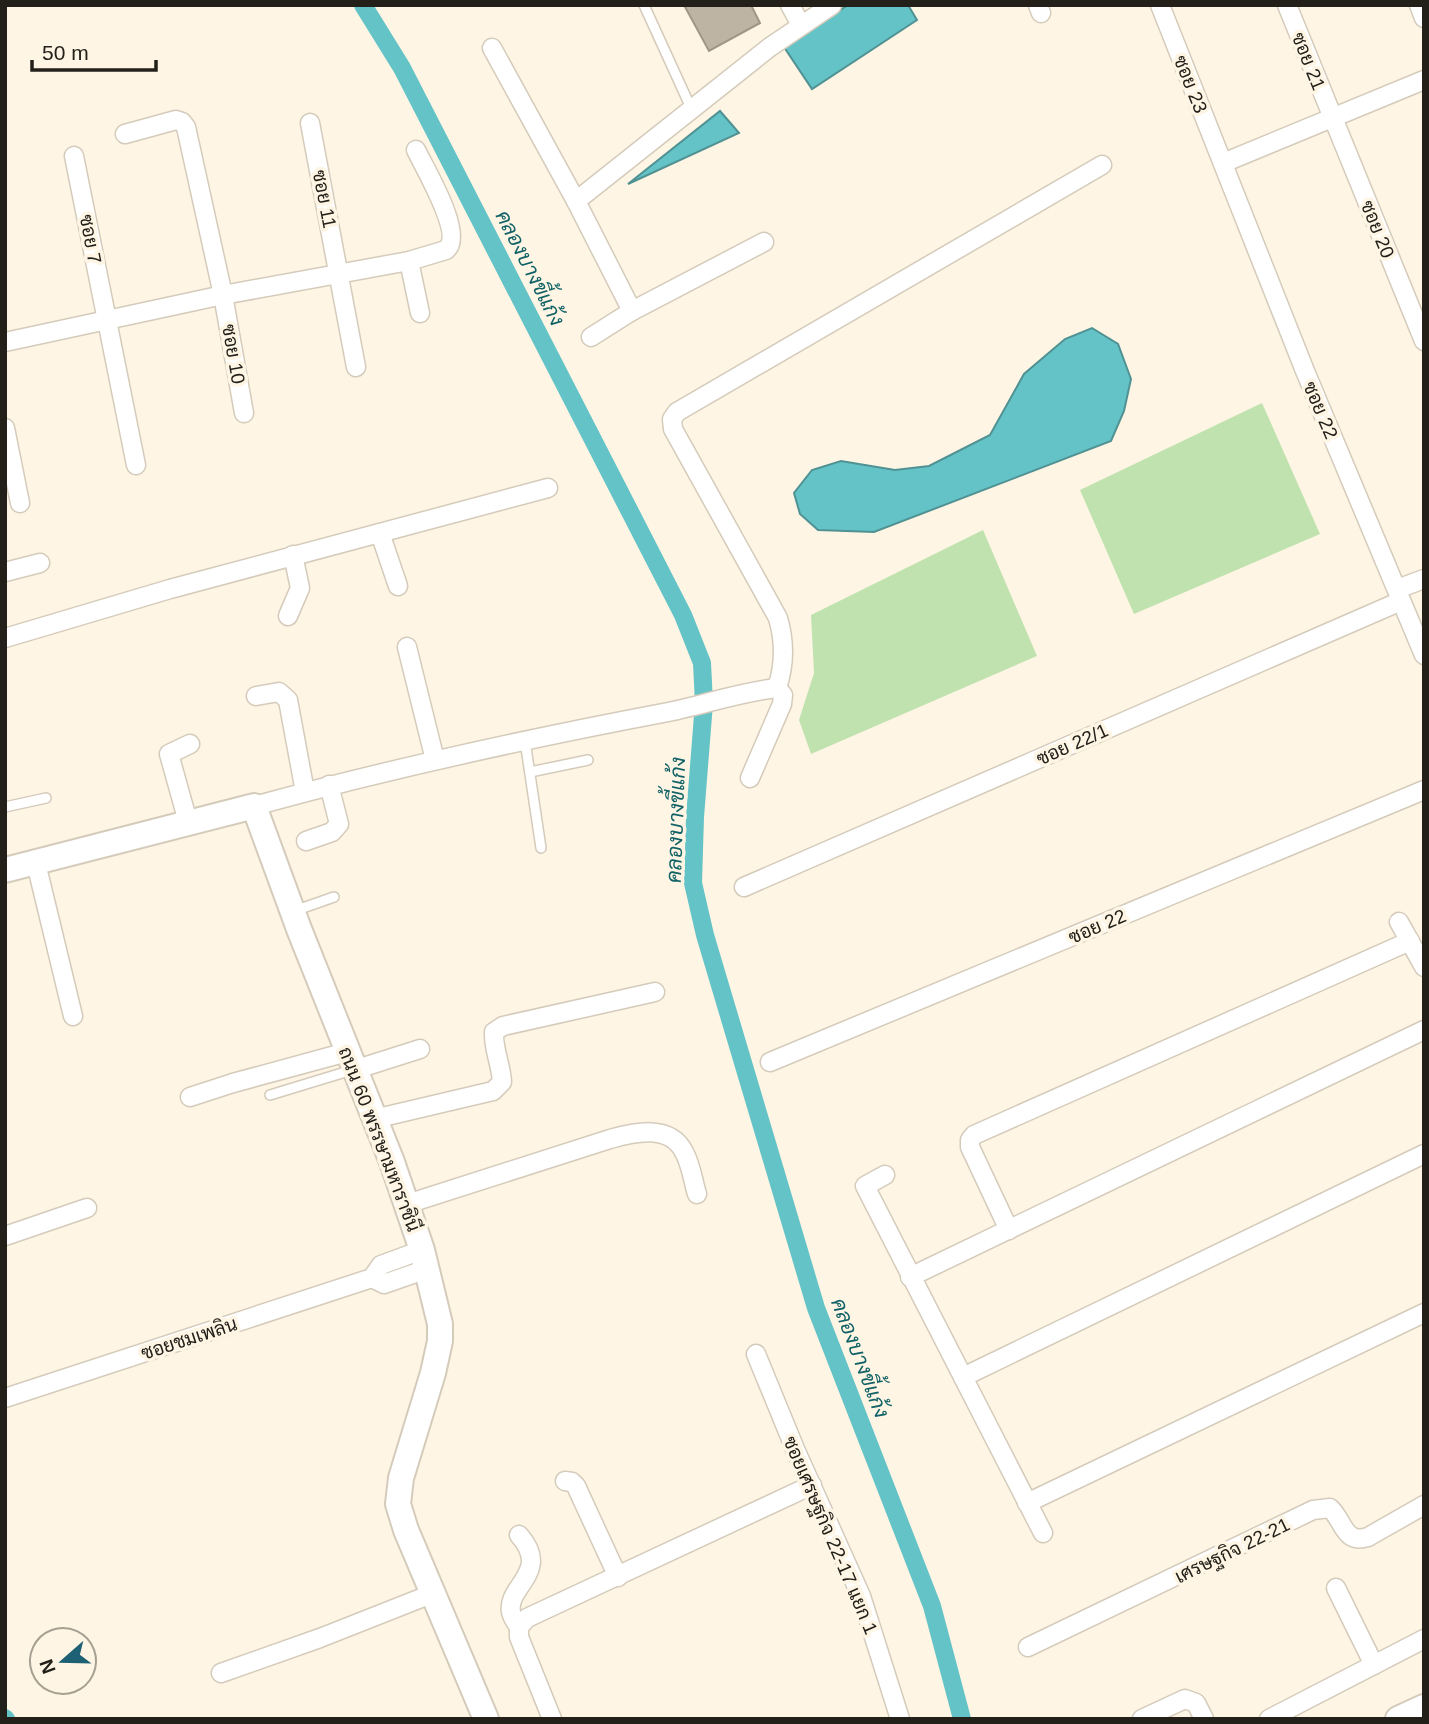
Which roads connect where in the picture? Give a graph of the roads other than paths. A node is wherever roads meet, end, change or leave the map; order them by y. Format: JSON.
{"nodes":[{"id":1,"x":644,"y":5,"type":"edge"},
{"id":2,"x":790,"y":5,"type":"edge"},
{"id":3,"x":832,"y":5,"type":"edge"},
{"id":4,"x":1160,"y":5,"type":"edge"},
{"id":5,"x":1287,"y":5,"type":"edge"},
{"id":6,"x":1419,"y":5,"type":"edge"},
{"id":7,"x":1424,"y":18,"type":"edge"},
{"id":8,"x":801,"y":25,"type":"junction"},
{"id":9,"x":492,"y":48,"type":"dead end"},
{"id":10,"x":1424,"y":80,"type":"edge"},
{"id":11,"x":691,"y":108,"type":"junction"},
{"id":12,"x":1332,"y":116,"type":"junction"},
{"id":13,"x":310,"y":123,"type":"dead end"},
{"id":14,"x":125,"y":134,"type":"dead end"},
{"id":15,"x":416,"y":150,"type":"dead end"},
{"id":16,"x":74,"y":156,"type":"dead end"},
{"id":17,"x":1223,"y":163,"type":"junction"},
{"id":18,"x":1102,"y":165,"type":"dead end"},
{"id":19,"x":576,"y":201,"type":"junction"},
{"id":20,"x":764,"y":242,"type":"dead end"},
{"id":21,"x":410,"y":261,"type":"junction"},
{"id":22,"x":339,"y":274,"type":"junction"},
{"id":23,"x":223,"y":295,"type":"junction"},
{"id":24,"x":632,"y":311,"type":"junction"},
{"id":25,"x":420,"y":313,"type":"dead end"},
{"id":26,"x":107,"y":321,"type":"junction"},
{"id":27,"x":591,"y":337,"type":"dead end"},
{"id":28,"x":1424,"y":341,"type":"edge"},
{"id":29,"x":5,"y":342,"type":"edge"},
{"id":30,"x":356,"y":367,"type":"dead end"},
{"id":31,"x":244,"y":412,"type":"dead end"},
{"id":32,"x":5,"y":428,"type":"edge"},
{"id":33,"x":136,"y":465,"type":"dead end"},
{"id":34,"x":548,"y":488,"type":"dead end"},
{"id":35,"x":20,"y":502,"type":"dead end"},
{"id":36,"x":380,"y":533,"type":"junction"},
{"id":37,"x":293,"y":555,"type":"junction"},
{"id":38,"x":40,"y":563,"type":"dead end"},
{"id":39,"x":5,"y":572,"type":"edge"},
{"id":40,"x":1424,"y":579,"type":"edge"},
{"id":41,"x":398,"y":586,"type":"dead end"},
{"id":42,"x":1399,"y":595,"type":"junction"},
{"id":43,"x":288,"y":617,"type":"dead end"},
{"id":44,"x":5,"y":638,"type":"edge"},
{"id":45,"x":407,"y":647,"type":"dead end"},
{"id":46,"x":1424,"y":655,"type":"edge"},
{"id":47,"x":777,"y":688,"type":"junction"},
{"id":48,"x":256,"y":696,"type":"dead end"},
{"id":49,"x":525,"y":739,"type":"junction"},
{"id":50,"x":190,"y":744,"type":"dead end"},
{"id":51,"x":435,"y":760,"type":"junction"},
{"id":52,"x":588,"y":760,"type":"dead end"},
{"id":53,"x":530,"y":772,"type":"junction"},
{"id":54,"x":750,"y":778,"type":"dead end"},
{"id":55,"x":329,"y":785,"type":"junction"},
{"id":56,"x":1424,"y":790,"type":"edge"},
{"id":57,"x":305,"y":792,"type":"junction"},
{"id":58,"x":46,"y":798,"type":"dead end"},
{"id":59,"x":254,"y":806,"type":"junction"},
{"id":60,"x":5,"y":807,"type":"edge"},
{"id":61,"x":188,"y":822,"type":"junction"},
{"id":62,"x":306,"y":841,"type":"dead end"},
{"id":63,"x":541,"y":848,"type":"dead end"},
{"id":64,"x":36,"y":863,"type":"junction"},
{"id":65,"x":5,"y":870,"type":"edge"},
{"id":66,"x":744,"y":887,"type":"dead end"},
{"id":67,"x":334,"y":897,"type":"dead end"},
{"id":68,"x":293,"y":911,"type":"junction"},
{"id":69,"x":1399,"y":922,"type":"dead end"},
{"id":70,"x":1419,"y":954,"type":"edge"},
{"id":71,"x":655,"y":992,"type":"dead end"},
{"id":72,"x":73,"y":1016,"type":"dead end"},
{"id":73,"x":1424,"y":1030,"type":"edge"},
{"id":74,"x":420,"y":1049,"type":"dead end"},
{"id":75,"x":351,"y":1061,"type":"junction"},
{"id":76,"x":770,"y":1062,"type":"dead end"},
{"id":77,"x":270,"y":1095,"type":"dead end"},
{"id":78,"x":190,"y":1097,"type":"dead end"},
{"id":79,"x":374,"y":1119,"type":"junction"},
{"id":80,"x":1424,"y":1154,"type":"edge"},
{"id":81,"x":885,"y":1175,"type":"dead end"},
{"id":82,"x":697,"y":1194,"type":"dead end"},
{"id":83,"x":407,"y":1204,"type":"junction"},
{"id":84,"x":87,"y":1208,"type":"dead end"},
{"id":85,"x":1009,"y":1230,"type":"junction"},
{"id":86,"x":5,"y":1236,"type":"edge"},
{"id":87,"x":425,"y":1259,"type":"junction"},
{"id":88,"x":910,"y":1277,"type":"junction"},
{"id":89,"x":1424,"y":1313,"type":"edge"},
{"id":90,"x":756,"y":1354,"type":"dead end"},
{"id":91,"x":963,"y":1377,"type":"junction"},
{"id":92,"x":5,"y":1398,"type":"edge"},
{"id":93,"x":565,"y":1481,"type":"dead end"},
{"id":94,"x":812,"y":1485,"type":"junction"},
{"id":95,"x":1027,"y":1503,"type":"junction"},
{"id":96,"x":1424,"y":1505,"type":"edge"},
{"id":97,"x":1043,"y":1533,"type":"dead end"},
{"id":98,"x":519,"y":1535,"type":"dead end"},
{"id":99,"x":618,"y":1577,"type":"junction"},
{"id":100,"x":1336,"y":1588,"type":"dead end"},
{"id":101,"x":434,"y":1593,"type":"junction"},
{"id":102,"x":519,"y":1627,"type":"junction"},
{"id":103,"x":1424,"y":1639,"type":"edge"},
{"id":104,"x":1028,"y":1647,"type":"dead end"},
{"id":105,"x":1374,"y":1665,"type":"junction"},
{"id":106,"x":221,"y":1673,"type":"dead end"},
{"id":107,"x":1424,"y":1707,"type":"edge"},
{"id":108,"x":486,"y":1719,"type":"edge"},
{"id":109,"x":552,"y":1719,"type":"edge"},
{"id":110,"x":900,"y":1719,"type":"edge"},
{"id":111,"x":1142,"y":1719,"type":"edge"},
{"id":112,"x":1204,"y":1719,"type":"edge"},
{"id":113,"x":1269,"y":1719,"type":"edge"},
{"id":114,"x":1398,"y":1719,"type":"edge"}],
"edges":[{"from":1,"to":11,"type":"lane"},
{"from":2,"to":8,"type":"street"},
{"from":3,"to":8,"type":"street"},
{"from":4,"to":17,"type":"street","name":"ซอย 23"},
{"from":5,"to":12,"type":"street","name":"ซอย 21"},
{"from":6,"to":7,"type":"street"},
{"from":8,"to":11,"type":"street"},
{"from":9,"to":19,"type":"street"},
{"from":10,"to":12,"type":"street"},
{"from":11,"to":19,"type":"street"},
{"from":12,"to":17,"type":"street"},
{"from":12,"to":28,"type":"street","name":"ซอย 20"},
{"from":13,"to":22,"type":"street","name":"ซอย 11"},
{"from":14,"to":23,"type":"street","name":"ซอย 10"},
{"from":15,"to":21,"type":"street"},
{"from":16,"to":26,"type":"street","name":"ซอย 7"},
{"from":17,"to":42,"type":"street","name":"ซอย 22"},
{"from":18,"to":47,"type":"street"},
{"from":19,"to":24,"type":"street"},
{"from":20,"to":24,"type":"street"},
{"from":21,"to":22,"type":"street"},
{"from":21,"to":25,"type":"street"},
{"from":22,"to":23,"type":"street"},
{"from":22,"to":30,"type":"street","name":"ซอย 11"},
{"from":23,"to":26,"type":"street"},
{"from":23,"to":31,"type":"street","name":"ซอย 10"},
{"from":24,"to":27,"type":"street"},
{"from":26,"to":29,"type":"street"},
{"from":26,"to":33,"type":"street","name":"ซอย 7"},
{"from":32,"to":35,"type":"street"},
{"from":34,"to":36,"type":"street"},
{"from":36,"to":37,"type":"street"},
{"from":36,"to":41,"type":"street"},
{"from":37,"to":43,"type":"street"},
{"from":37,"to":44,"type":"street"},
{"from":38,"to":39,"type":"street"},
{"from":40,"to":42,"type":"street","name":"ซอย 22/1"},
{"from":42,"to":46,"type":"street","name":"ซอย 22"},
{"from":42,"to":66,"type":"street","name":"ซอย 22/1"},
{"from":45,"to":51,"type":"street"},
{"from":47,"to":49,"type":"street"},
{"from":47,"to":54,"type":"street"},
{"from":48,"to":57,"type":"street"},
{"from":49,"to":51,"type":"street"},
{"from":49,"to":53,"type":"lane"},
{"from":50,"to":61,"type":"street"},
{"from":51,"to":55,"type":"street"},
{"from":52,"to":53,"type":"lane"},
{"from":53,"to":63,"type":"lane"},
{"from":55,"to":57,"type":"street"},
{"from":55,"to":62,"type":"street"},
{"from":56,"to":76,"type":"street","name":"ซอย 22"},
{"from":57,"to":59,"type":"street"},
{"from":58,"to":60,"type":"lane"},
{"from":59,"to":61,"type":"street"},
{"from":59,"to":68,"type":"street","name":"ถนน 60 พรรษามหาราชินี"},
{"from":61,"to":64,"type":"street"},
{"from":64,"to":65,"type":"street"},
{"from":64,"to":72,"type":"street"},
{"from":67,"to":68,"type":"lane"},
{"from":68,"to":75,"type":"street","name":"ถนน 60 พรรษามหาราชินี"},
{"from":69,"to":70,"type":"street"},
{"from":70,"to":85,"type":"street"},
{"from":71,"to":79,"type":"street"},
{"from":73,"to":85,"type":"street"},
{"from":74,"to":75,"type":"street"},
{"from":75,"to":77,"type":"lane"},
{"from":75,"to":78,"type":"street"},
{"from":75,"to":79,"type":"street","name":"ถนน 60 พรรษามหาราชินี"},
{"from":79,"to":83,"type":"street","name":"ถนน 60 พรรษามหาราชินี"},
{"from":80,"to":91,"type":"street"},
{"from":81,"to":88,"type":"street"},
{"from":82,"to":83,"type":"street"},
{"from":83,"to":87,"type":"street","name":"ถนน 60 พรรษามหาราชินี"},
{"from":84,"to":86,"type":"street"},
{"from":85,"to":88,"type":"street"},
{"from":87,"to":92,"type":"street","name":"ซอยชมเพลิน"},
{"from":87,"to":101,"type":"street","name":"ถนน 60 พรรษามหาราชินี"},
{"from":88,"to":91,"type":"street"},
{"from":89,"to":95,"type":"street"},
{"from":90,"to":94,"type":"street","name":"ซอยเศรษฐกิจ 22-17 แยก 1"},
{"from":91,"to":95,"type":"street"},
{"from":93,"to":99,"type":"street"},
{"from":94,"to":99,"type":"street"},
{"from":94,"to":110,"type":"street","name":"ซอยเศรษฐกิจ 22-17 แยก 1"},
{"from":95,"to":97,"type":"street"},
{"from":96,"to":104,"type":"street","name":"เศรษฐกิจ 22-21"},
{"from":98,"to":102,"type":"street"},
{"from":99,"to":102,"type":"street"},
{"from":100,"to":105,"type":"street"},
{"from":101,"to":106,"type":"street"},
{"from":101,"to":108,"type":"street","name":"ถนน 60 พรรษามหาราชินี"},
{"from":102,"to":109,"type":"street"},
{"from":103,"to":105,"type":"street"},
{"from":105,"to":113,"type":"street"},
{"from":107,"to":114,"type":"street"},
{"from":111,"to":112,"type":"street"}]}
